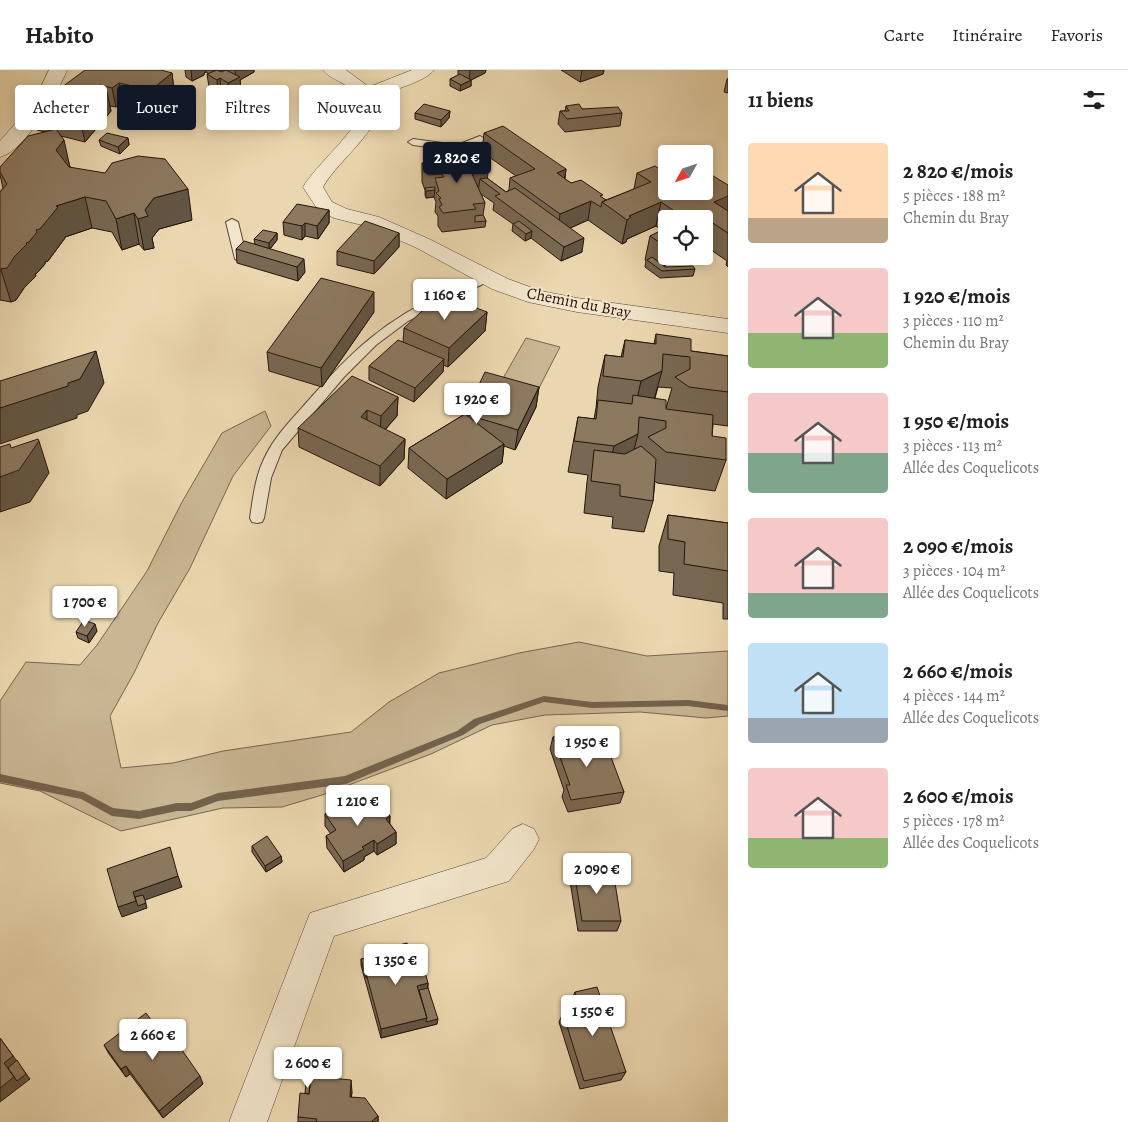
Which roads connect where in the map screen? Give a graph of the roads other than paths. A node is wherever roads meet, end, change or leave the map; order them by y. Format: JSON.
{"nodes":[{"id":1,"x":58,"y":70,"type":"edge"},
{"id":2,"x":425,"y":70,"type":"edge"},
{"id":3,"x":331,"y":72,"type":"edge"},
{"id":4,"x":356,"y":85,"type":"edge"},
{"id":5,"x":390,"y":85,"type":"edge"},
{"id":6,"x":357,"y":130,"type":"edge"},
{"id":7,"x":480,"y":139,"type":"dead end"},
{"id":8,"x":413,"y":142,"type":"dead end"},
{"id":9,"x":0,"y":151,"type":"edge"},
{"id":10,"x":232,"y":222,"type":"dead end"},
{"id":11,"x":241,"y":259,"type":"edge"},
{"id":12,"x":487,"y":278,"type":"junction"},
{"id":13,"x":728,"y":326,"type":"edge"},
{"id":14,"x":257,"y":518,"type":"dead end"},
{"id":15,"x":523,"y":839,"type":"dead end"},
{"id":16,"x":248,"y":1122,"type":"edge"}],
"edges":[{"from":1,"to":9,"type":"street"},
{"from":2,"to":5,"type":"street"},
{"from":3,"to":4,"type":"street"},
{"from":6,"to":12,"type":"street","name":"Chemin du Bray"},
{"from":7,"to":8,"type":"lane"},
{"from":10,"to":11,"type":"lane"},
{"from":12,"to":13,"type":"street","name":"Chemin du Bray"},
{"from":12,"to":14,"type":"lane"},
{"from":15,"to":16,"type":"street"}]}
